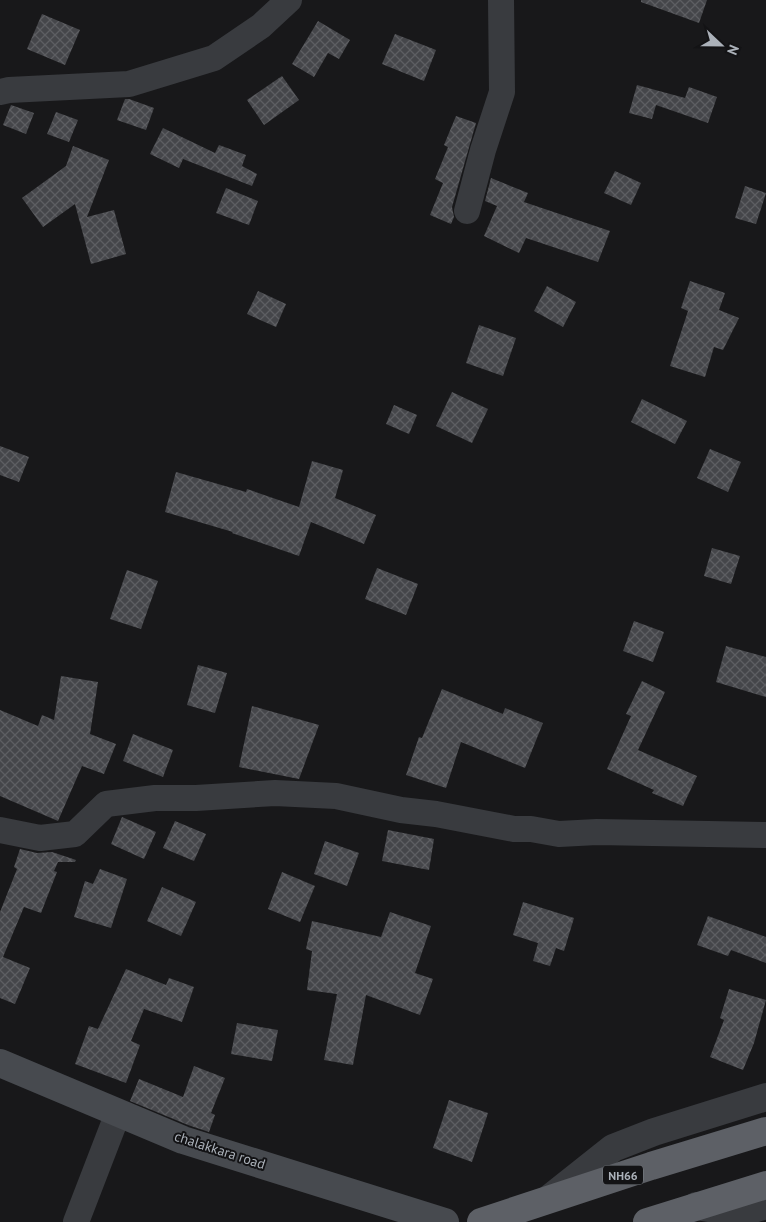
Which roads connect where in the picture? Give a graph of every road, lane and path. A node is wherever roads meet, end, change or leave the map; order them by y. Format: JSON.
{"nodes":[{"id":1,"x":289,"y":0,"type":"edge"},
{"id":2,"x":501,"y":0,"type":"edge"},
{"id":3,"x":0,"y":92,"type":"edge"},
{"id":4,"x":467,"y":211,"type":"dead end"},
{"id":5,"x":0,"y":830,"type":"edge"},
{"id":6,"x":766,"y":835,"type":"edge"},
{"id":7,"x":0,"y":1064,"type":"edge"},
{"id":8,"x":766,"y":1097,"type":"edge"},
{"id":9,"x":118,"y":1113,"type":"junction"},
{"id":10,"x":766,"y":1131,"type":"edge"},
{"id":11,"x":766,"y":1184,"type":"edge"},
{"id":12,"x":549,"y":1199,"type":"junction"},
{"id":13,"x":766,"y":1205,"type":"edge"},
{"id":14,"x":696,"y":1206,"type":"junction"},
{"id":15,"x":76,"y":1222,"type":"edge"},
{"id":16,"x":445,"y":1222,"type":"edge"},
{"id":17,"x":481,"y":1222,"type":"edge"},
{"id":18,"x":647,"y":1222,"type":"edge"}],
"edges":[{"from":1,"to":3,"type":"street"},
{"from":2,"to":4,"type":"street"},
{"from":5,"to":6,"type":"street"},
{"from":7,"to":9,"type":"main road","name":"chalakkara road"},
{"from":8,"to":12,"type":"street"},
{"from":9,"to":15,"type":"street"},
{"from":9,"to":16,"type":"main road","name":"chalakkara road"},
{"from":10,"to":12,"type":"highway","number":"NH66"},
{"from":11,"to":14,"type":"highway"},
{"from":12,"to":17,"type":"highway","number":"NH66"},
{"from":13,"to":14,"type":"street"},
{"from":14,"to":18,"type":"highway"}]}
